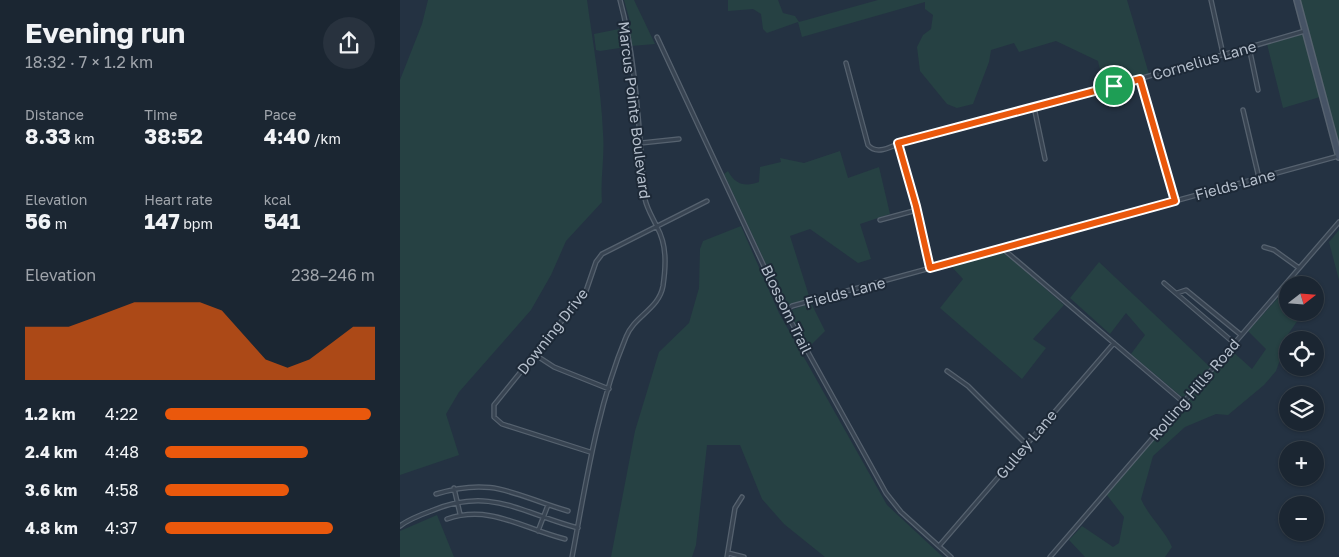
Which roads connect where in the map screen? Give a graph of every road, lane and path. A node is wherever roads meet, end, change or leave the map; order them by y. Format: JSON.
{"nodes":[{"id":1,"x":620,"y":0,"type":"edge"},
{"id":2,"x":1211,"y":0,"type":"edge"},
{"id":3,"x":1297,"y":0,"type":"edge"},
{"id":4,"x":1305,"y":31,"type":"junction"},
{"id":5,"x":657,"y":37,"type":"dead end"},
{"id":6,"x":1249,"y":47,"type":"junction"},
{"id":7,"x":1223,"y":54,"type":"junction"},
{"id":8,"x":846,"y":63,"type":"dead end"},
{"id":9,"x":1140,"y":79,"type":"junction"},
{"id":10,"x":1258,"y":90,"type":"dead end"},
{"id":11,"x":1034,"y":107,"type":"junction"},
{"id":12,"x":1243,"y":110,"type":"dead end"},
{"id":13,"x":679,"y":139,"type":"dead end"},
{"id":14,"x":640,"y":143,"type":"junction"},
{"id":15,"x":898,"y":143,"type":"junction"},
{"id":16,"x":1339,"y":156,"type":"edge"},
{"id":17,"x":1046,"y":160,"type":"dead end"},
{"id":18,"x":1259,"y":178,"type":"junction"},
{"id":19,"x":707,"y":201,"type":"dead end"},
{"id":20,"x":1175,"y":201,"type":"junction"},
{"id":21,"x":917,"y":210,"type":"junction"},
{"id":22,"x":880,"y":220,"type":"dead end"},
{"id":23,"x":1339,"y":222,"type":"edge"},
{"id":24,"x":657,"y":226,"type":"junction"},
{"id":25,"x":1264,"y":246,"type":"dead end"},
{"id":26,"x":1002,"y":248,"type":"junction"},
{"id":27,"x":930,"y":268,"type":"junction"},
{"id":28,"x":1299,"y":268,"type":"junction"},
{"id":29,"x":1164,"y":283,"type":"dead end"},
{"id":30,"x":1177,"y":293,"type":"junction"},
{"id":31,"x":786,"y":311,"type":"junction"},
{"id":32,"x":1241,"y":336,"type":"junction"},
{"id":33,"x":1114,"y":343,"type":"junction"},
{"id":34,"x":1234,"y":343,"type":"junction"},
{"id":35,"x":534,"y":354,"type":"junction"},
{"id":36,"x":947,"y":371,"type":"dead end"},
{"id":37,"x":609,"y":389,"type":"junction"},
{"id":38,"x":1183,"y":401,"type":"junction"},
{"id":39,"x":1026,"y":444,"type":"junction"},
{"id":40,"x":590,"y":452,"type":"junction"},
{"id":41,"x":454,"y":488,"type":"junction"},
{"id":42,"x":436,"y":494,"type":"dead end"},
{"id":43,"x":742,"y":497,"type":"dead end"},
{"id":44,"x":457,"y":502,"type":"junction"},
{"id":45,"x":548,"y":505,"type":"junction"},
{"id":46,"x":568,"y":511,"type":"dead end"},
{"id":47,"x":460,"y":514,"type":"junction"},
{"id":48,"x":543,"y":518,"type":"junction"},
{"id":49,"x":447,"y":519,"type":"dead end"},
{"id":50,"x":400,"y":521,"type":"edge"},
{"id":51,"x":406,"y":521,"type":"junction"},
{"id":52,"x":400,"y":526,"type":"edge"},
{"id":53,"x":578,"y":528,"type":"junction"},
{"id":54,"x":538,"y":531,"type":"junction"},
{"id":55,"x":565,"y":539,"type":"dead end"},
{"id":56,"x":939,"y":546,"type":"junction"},
{"id":57,"x":727,"y":555,"type":"edge"},
{"id":58,"x":572,"y":557,"type":"edge"},
{"id":59,"x":744,"y":557,"type":"edge"},
{"id":60,"x":951,"y":557,"type":"edge"},
{"id":61,"x":1050,"y":557,"type":"edge"}],
"edges":[{"from":1,"to":14,"type":"street","name":"Marcus Pointe Boulevard"},
{"from":2,"to":7,"type":"street"},
{"from":3,"to":4,"type":"street"},
{"from":4,"to":6,"type":"street","name":"Cornelius Lane"},
{"from":4,"to":16,"type":"street"},
{"from":5,"to":31,"type":"street","name":"Blossom Trail"},
{"from":6,"to":7,"type":"street","name":"Cornelius Lane"},
{"from":6,"to":10,"type":"street"},
{"from":7,"to":9,"type":"street","name":"Cornelius Lane"},
{"from":8,"to":15,"type":"street","name":"Cornelius Lane"},
{"from":9,"to":11,"type":"street","name":"Cornelius Lane"},
{"from":9,"to":20,"type":"street"},
{"from":11,"to":15,"type":"street","name":"Cornelius Lane"},
{"from":11,"to":17,"type":"street"},
{"from":12,"to":18,"type":"street"},
{"from":13,"to":14,"type":"street"},
{"from":14,"to":24,"type":"street","name":"Marcus Pointe Boulevard"},
{"from":15,"to":21,"type":"street"},
{"from":16,"to":18,"type":"street","name":"Fields Lane"},
{"from":18,"to":20,"type":"street","name":"Fields Lane"},
{"from":19,"to":24,"type":"street","name":"Downing Drive"},
{"from":20,"to":26,"type":"street","name":"Fields Lane"},
{"from":21,"to":22,"type":"street"},
{"from":21,"to":27,"type":"street"},
{"from":23,"to":28,"type":"street","name":"Rolling Hills Road"},
{"from":24,"to":35,"type":"street","name":"Downing Drive"},
{"from":24,"to":37,"type":"street","name":"Marcus Pointe Boulevard"},
{"from":25,"to":28,"type":"street"},
{"from":26,"to":27,"type":"street","name":"Fields Lane"},
{"from":26,"to":33,"type":"street"},
{"from":27,"to":31,"type":"street","name":"Fields Lane"},
{"from":28,"to":32,"type":"street","name":"Rolling Hills Road"},
{"from":29,"to":30,"type":"street"},
{"from":30,"to":32,"type":"street"},
{"from":30,"to":34,"type":"street"},
{"from":31,"to":56,"type":"street","name":"Blossom Trail"},
{"from":32,"to":34,"type":"street","name":"Rolling Hills Road"},
{"from":33,"to":38,"type":"street"},
{"from":33,"to":39,"type":"street","name":"Gulley Lane"},
{"from":34,"to":38,"type":"street","name":"Rolling Hills Road"},
{"from":35,"to":37,"type":"street"},
{"from":35,"to":40,"type":"street","name":"Downing Drive"},
{"from":36,"to":39,"type":"street"},
{"from":37,"to":40,"type":"street","name":"Marcus Pointe Boulevard"},
{"from":38,"to":61,"type":"street","name":"Rolling Hills Road"},
{"from":39,"to":56,"type":"street","name":"Gulley Lane"},
{"from":40,"to":53,"type":"street","name":"Marcus Pointe Boulevard"},
{"from":41,"to":42,"type":"street"},
{"from":41,"to":44,"type":"street"},
{"from":41,"to":45,"type":"street"},
{"from":43,"to":57,"type":"street"},
{"from":44,"to":47,"type":"street"},
{"from":44,"to":48,"type":"street"},
{"from":44,"to":51,"type":"street"},
{"from":45,"to":46,"type":"street"},
{"from":45,"to":48,"type":"street"},
{"from":47,"to":49,"type":"street"},
{"from":47,"to":54,"type":"street"},
{"from":48,"to":53,"type":"street"},
{"from":48,"to":54,"type":"street"},
{"from":50,"to":51,"type":"street"},
{"from":51,"to":52,"type":"street"},
{"from":53,"to":58,"type":"street","name":"Marcus Pointe Boulevard"},
{"from":54,"to":55,"type":"street"},
{"from":56,"to":60,"type":"street","name":"Blossom Trail"},
{"from":57,"to":59,"type":"street"}]}
